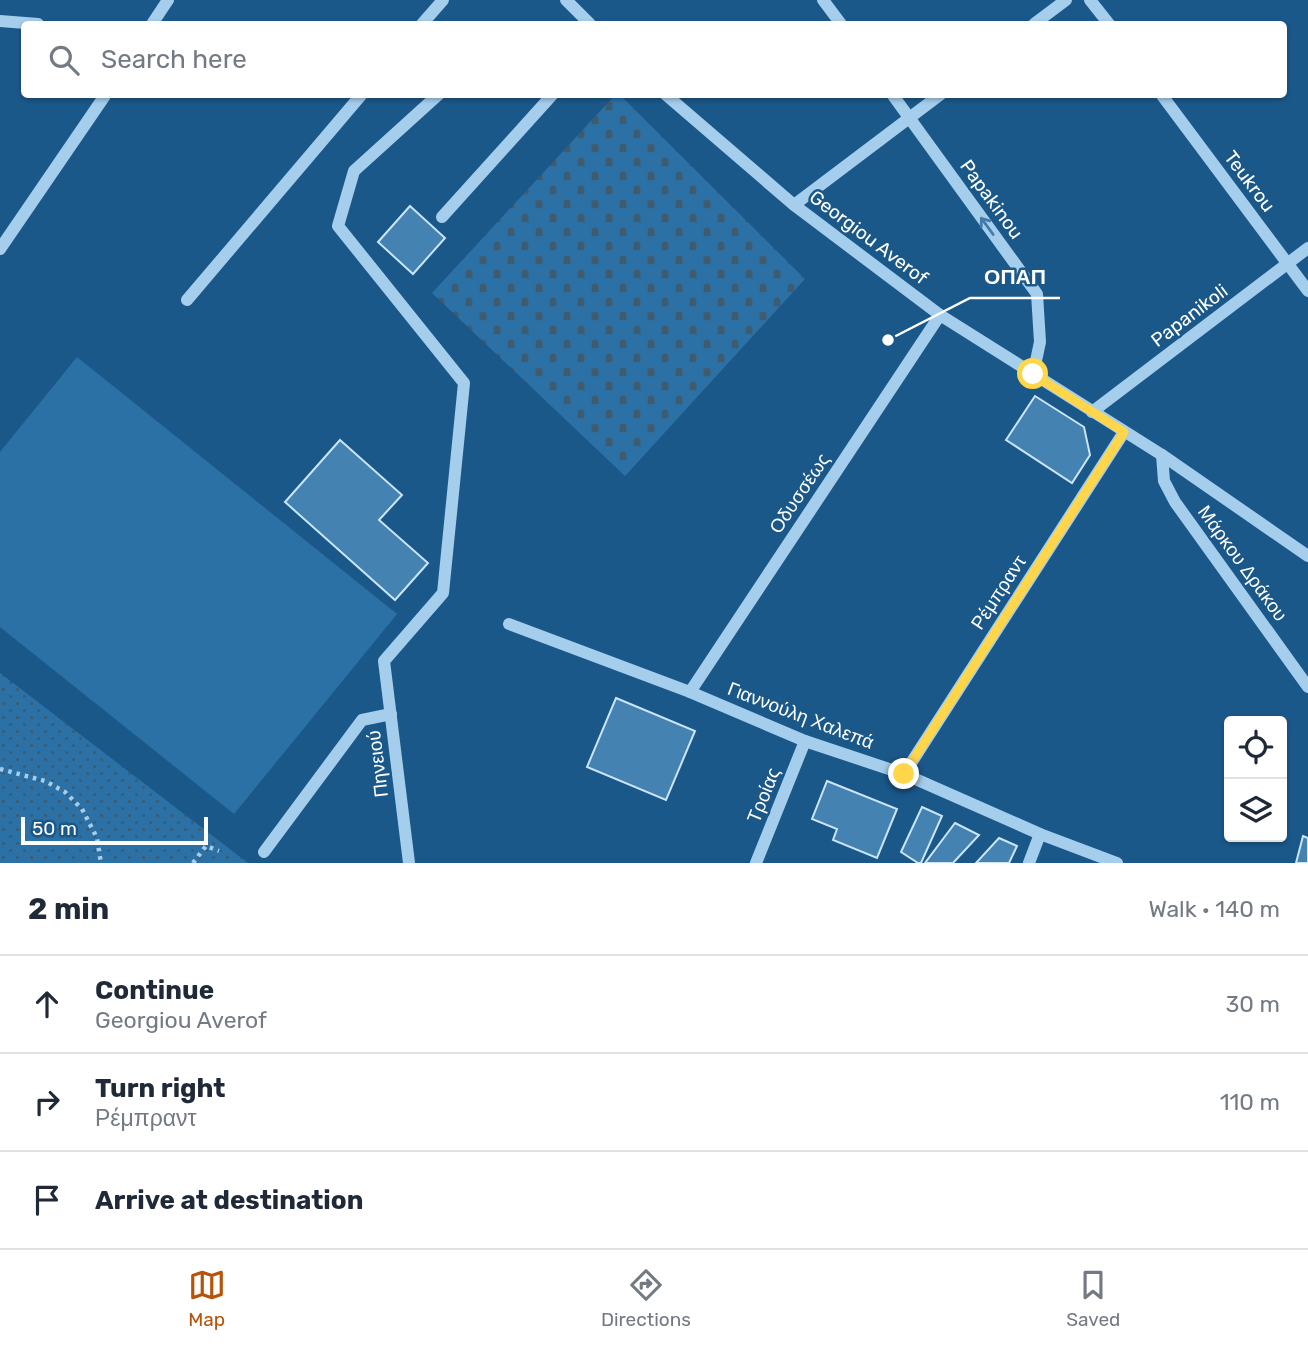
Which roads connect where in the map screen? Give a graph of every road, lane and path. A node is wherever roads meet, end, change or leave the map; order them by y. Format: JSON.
{"nodes":[{"id":1,"x":168,"y":0,"type":"edge"},
{"id":2,"x":443,"y":0,"type":"edge"},
{"id":3,"x":566,"y":0,"type":"edge"},
{"id":4,"x":823,"y":0,"type":"edge"},
{"id":5,"x":1066,"y":0,"type":"edge"},
{"id":6,"x":1090,"y":0,"type":"edge"},
{"id":7,"x":0,"y":21,"type":"edge"},
{"id":8,"x":154,"y":21,"type":"edge"},
{"id":9,"x":425,"y":21,"type":"edge"},
{"id":10,"x":587,"y":21,"type":"edge"},
{"id":11,"x":839,"y":21,"type":"edge"},
{"id":12,"x":1038,"y":21,"type":"edge"},
{"id":13,"x":1107,"y":21,"type":"edge"},
{"id":14,"x":21,"y":23,"type":"edge"},
{"id":15,"x":103,"y":98,"type":"edge"},
{"id":16,"x":359,"y":98,"type":"edge"},
{"id":17,"x":435,"y":98,"type":"edge"},
{"id":18,"x":549,"y":98,"type":"edge"},
{"id":19,"x":670,"y":98,"type":"edge"},
{"id":20,"x":895,"y":98,"type":"edge"},
{"id":21,"x":936,"y":98,"type":"edge"},
{"id":22,"x":1164,"y":98,"type":"edge"},
{"id":23,"x":909,"y":118,"type":"junction"},
{"id":24,"x":794,"y":205,"type":"junction"},
{"id":25,"x":442,"y":217,"type":"dead end"},
{"id":26,"x":1308,"y":248,"type":"edge"},
{"id":27,"x":0,"y":249,"type":"edge"},
{"id":28,"x":1288,"y":264,"type":"junction"},
{"id":29,"x":1308,"y":291,"type":"edge"},
{"id":30,"x":187,"y":300,"type":"dead end"},
{"id":31,"x":940,"y":315,"type":"junction"},
{"id":32,"x":1033,"y":374,"type":"junction"},
{"id":33,"x":1092,"y":412,"type":"junction"},
{"id":34,"x":1124,"y":432,"type":"junction"},
{"id":35,"x":1162,"y":455,"type":"junction"},
{"id":36,"x":1308,"y":556,"type":"edge"},
{"id":37,"x":509,"y":624,"type":"dead end"},
{"id":38,"x":1308,"y":687,"type":"edge"},
{"id":39,"x":690,"y":692,"type":"junction"},
{"id":40,"x":391,"y":715,"type":"junction"},
{"id":41,"x":805,"y":741,"type":"junction"},
{"id":42,"x":0,"y":769,"type":"edge"},
{"id":43,"x":904,"y":774,"type":"junction"},
{"id":44,"x":1040,"y":834,"type":"junction"},
{"id":45,"x":219,"y":851,"type":"dead end"},
{"id":46,"x":264,"y":852,"type":"dead end"},
{"id":47,"x":101,"y":863,"type":"edge"},
{"id":48,"x":193,"y":863,"type":"edge"},
{"id":49,"x":409,"y":863,"type":"edge"},
{"id":50,"x":756,"y":863,"type":"edge"},
{"id":51,"x":1029,"y":863,"type":"edge"},
{"id":52,"x":1117,"y":863,"type":"edge"}],
"edges":[{"from":1,"to":8,"type":"street"},
{"from":2,"to":9,"type":"street"},
{"from":3,"to":10,"type":"street"},
{"from":4,"to":11,"type":"street"},
{"from":5,"to":12,"type":"street"},
{"from":6,"to":13,"type":"street"},
{"from":7,"to":14,"type":"street"},
{"from":15,"to":27,"type":"street"},
{"from":16,"to":30,"type":"street"},
{"from":17,"to":40,"type":"street","name":"Πηνειού"},
{"from":18,"to":25,"type":"street"},
{"from":19,"to":24,"type":"street","name":"Georgiou Averof"},
{"from":20,"to":23,"type":"street","name":"Papakinou"},
{"from":21,"to":23,"type":"street"},
{"from":22,"to":28,"type":"street","name":"Teukrou"},
{"from":23,"to":24,"type":"street"},
{"from":32,"to":23,"type":"street","name":"Papakinou","one_way":true},
{"from":24,"to":31,"type":"street","name":"Georgiou Averof"},
{"from":26,"to":28,"type":"street","name":"Papanikoli"},
{"from":28,"to":29,"type":"street","name":"Teukrou"},
{"from":28,"to":33,"type":"street","name":"Papanikoli"},
{"from":31,"to":32,"type":"street","name":"Georgiou Averof"},
{"from":31,"to":39,"type":"street","name":"Οδυσσέως"},
{"from":32,"to":33,"type":"street","name":"Georgiou Averof"},
{"from":33,"to":34,"type":"street","name":"Georgiou Averof"},
{"from":34,"to":35,"type":"street","name":"Georgiou Averof"},
{"from":34,"to":43,"type":"street","name":"Ρέμπραντ"},
{"from":35,"to":36,"type":"street","name":"Georgiou Averof"},
{"from":35,"to":38,"type":"street","name":"Μάρκου Δράκου"},
{"from":37,"to":39,"type":"street","name":"Γιαννούλη Χαλεπά"},
{"from":39,"to":41,"type":"street","name":"Γιαννούλη Χαλεπά"},
{"from":40,"to":46,"type":"street"},
{"from":40,"to":49,"type":"street","name":"Πηνειού"},
{"from":41,"to":43,"type":"street","name":"Γιαννούλη Χαλεπά"},
{"from":41,"to":50,"type":"street","name":"Τροίας"},
{"from":42,"to":47,"type":"path"},
{"from":43,"to":44,"type":"street","name":"Γιαννούλη Χαλεπά"},
{"from":44,"to":51,"type":"street"},
{"from":44,"to":52,"type":"street","name":"Γιαννούλη Χαλεπά"},
{"from":45,"to":48,"type":"path"}]}
